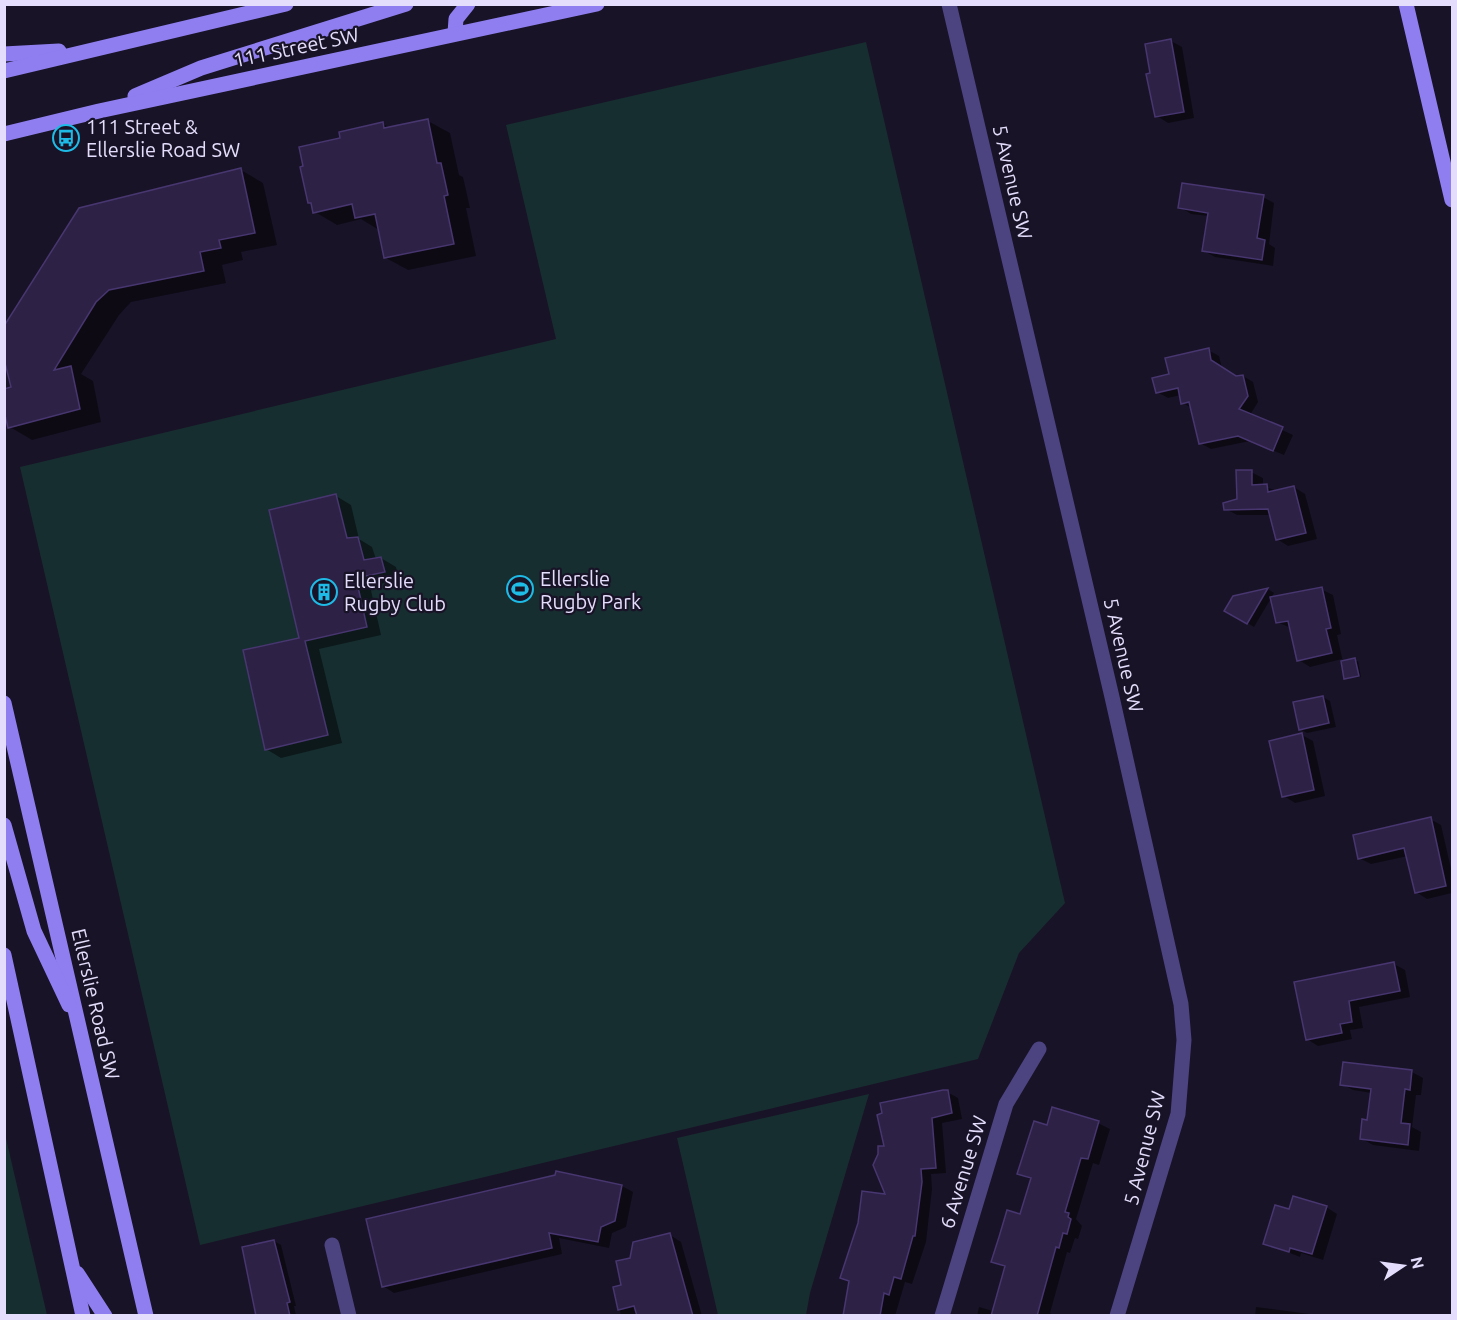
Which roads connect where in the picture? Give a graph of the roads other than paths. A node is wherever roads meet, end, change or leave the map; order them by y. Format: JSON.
{"nodes":[{"id":1,"x":286,"y":4,"type":"edge"},
{"id":2,"x":406,"y":4,"type":"edge"},
{"id":3,"x":468,"y":4,"type":"edge"},
{"id":4,"x":597,"y":4,"type":"edge"},
{"id":5,"x":949,"y":4,"type":"edge"},
{"id":6,"x":1406,"y":4,"type":"edge"},
{"id":7,"x":455,"y":33,"type":"junction"},
{"id":8,"x":101,"y":49,"type":"junction"},
{"id":9,"x":4,"y":54,"type":"edge"},
{"id":10,"x":4,"y":71,"type":"edge"},
{"id":11,"x":99,"y":111,"type":"junction"},
{"id":12,"x":4,"y":134,"type":"edge"},
{"id":13,"x":1452,"y":200,"type":"edge"},
{"id":14,"x":4,"y":703,"type":"edge"},
{"id":15,"x":4,"y":825,"type":"edge"},
{"id":16,"x":4,"y":955,"type":"edge"},
{"id":17,"x":81,"y":1032,"type":"junction"},
{"id":18,"x":1040,"y":1048,"type":"dead end"},
{"id":19,"x":332,"y":1245,"type":"dead end"},
{"id":20,"x":70,"y":1263,"type":"junction"},
{"id":21,"x":82,"y":1316,"type":"edge"},
{"id":22,"x":105,"y":1316,"type":"edge"},
{"id":23,"x":146,"y":1316,"type":"edge"},
{"id":24,"x":349,"y":1316,"type":"edge"},
{"id":25,"x":942,"y":1316,"type":"edge"},
{"id":26,"x":1117,"y":1316,"type":"edge"}],
"edges":[{"from":1,"to":8,"type":"main road"},
{"from":2,"to":11,"type":"main road"},
{"from":3,"to":7,"type":"main road"},
{"from":4,"to":7,"type":"main road","name":"111 Street SW"},
{"from":5,"to":26,"type":"street","name":"5 Avenue SW"},
{"from":6,"to":13,"type":"main road"},
{"from":7,"to":11,"type":"main road","name":"111 Street SW"},
{"from":8,"to":9,"type":"main road"},
{"from":8,"to":10,"type":"main road"},
{"from":11,"to":12,"type":"main road","name":"111 Street SW"},
{"from":14,"to":17,"type":"main road","name":"Ellerslie Road SW"},
{"from":15,"to":17,"type":"main road"},
{"from":16,"to":20,"type":"main road"},
{"from":17,"to":23,"type":"main road","name":"Ellerslie Road SW"},
{"from":18,"to":25,"type":"street","name":"6 Avenue SW"},
{"from":19,"to":24,"type":"street"},
{"from":20,"to":21,"type":"main road"},
{"from":20,"to":22,"type":"main road"}]}
